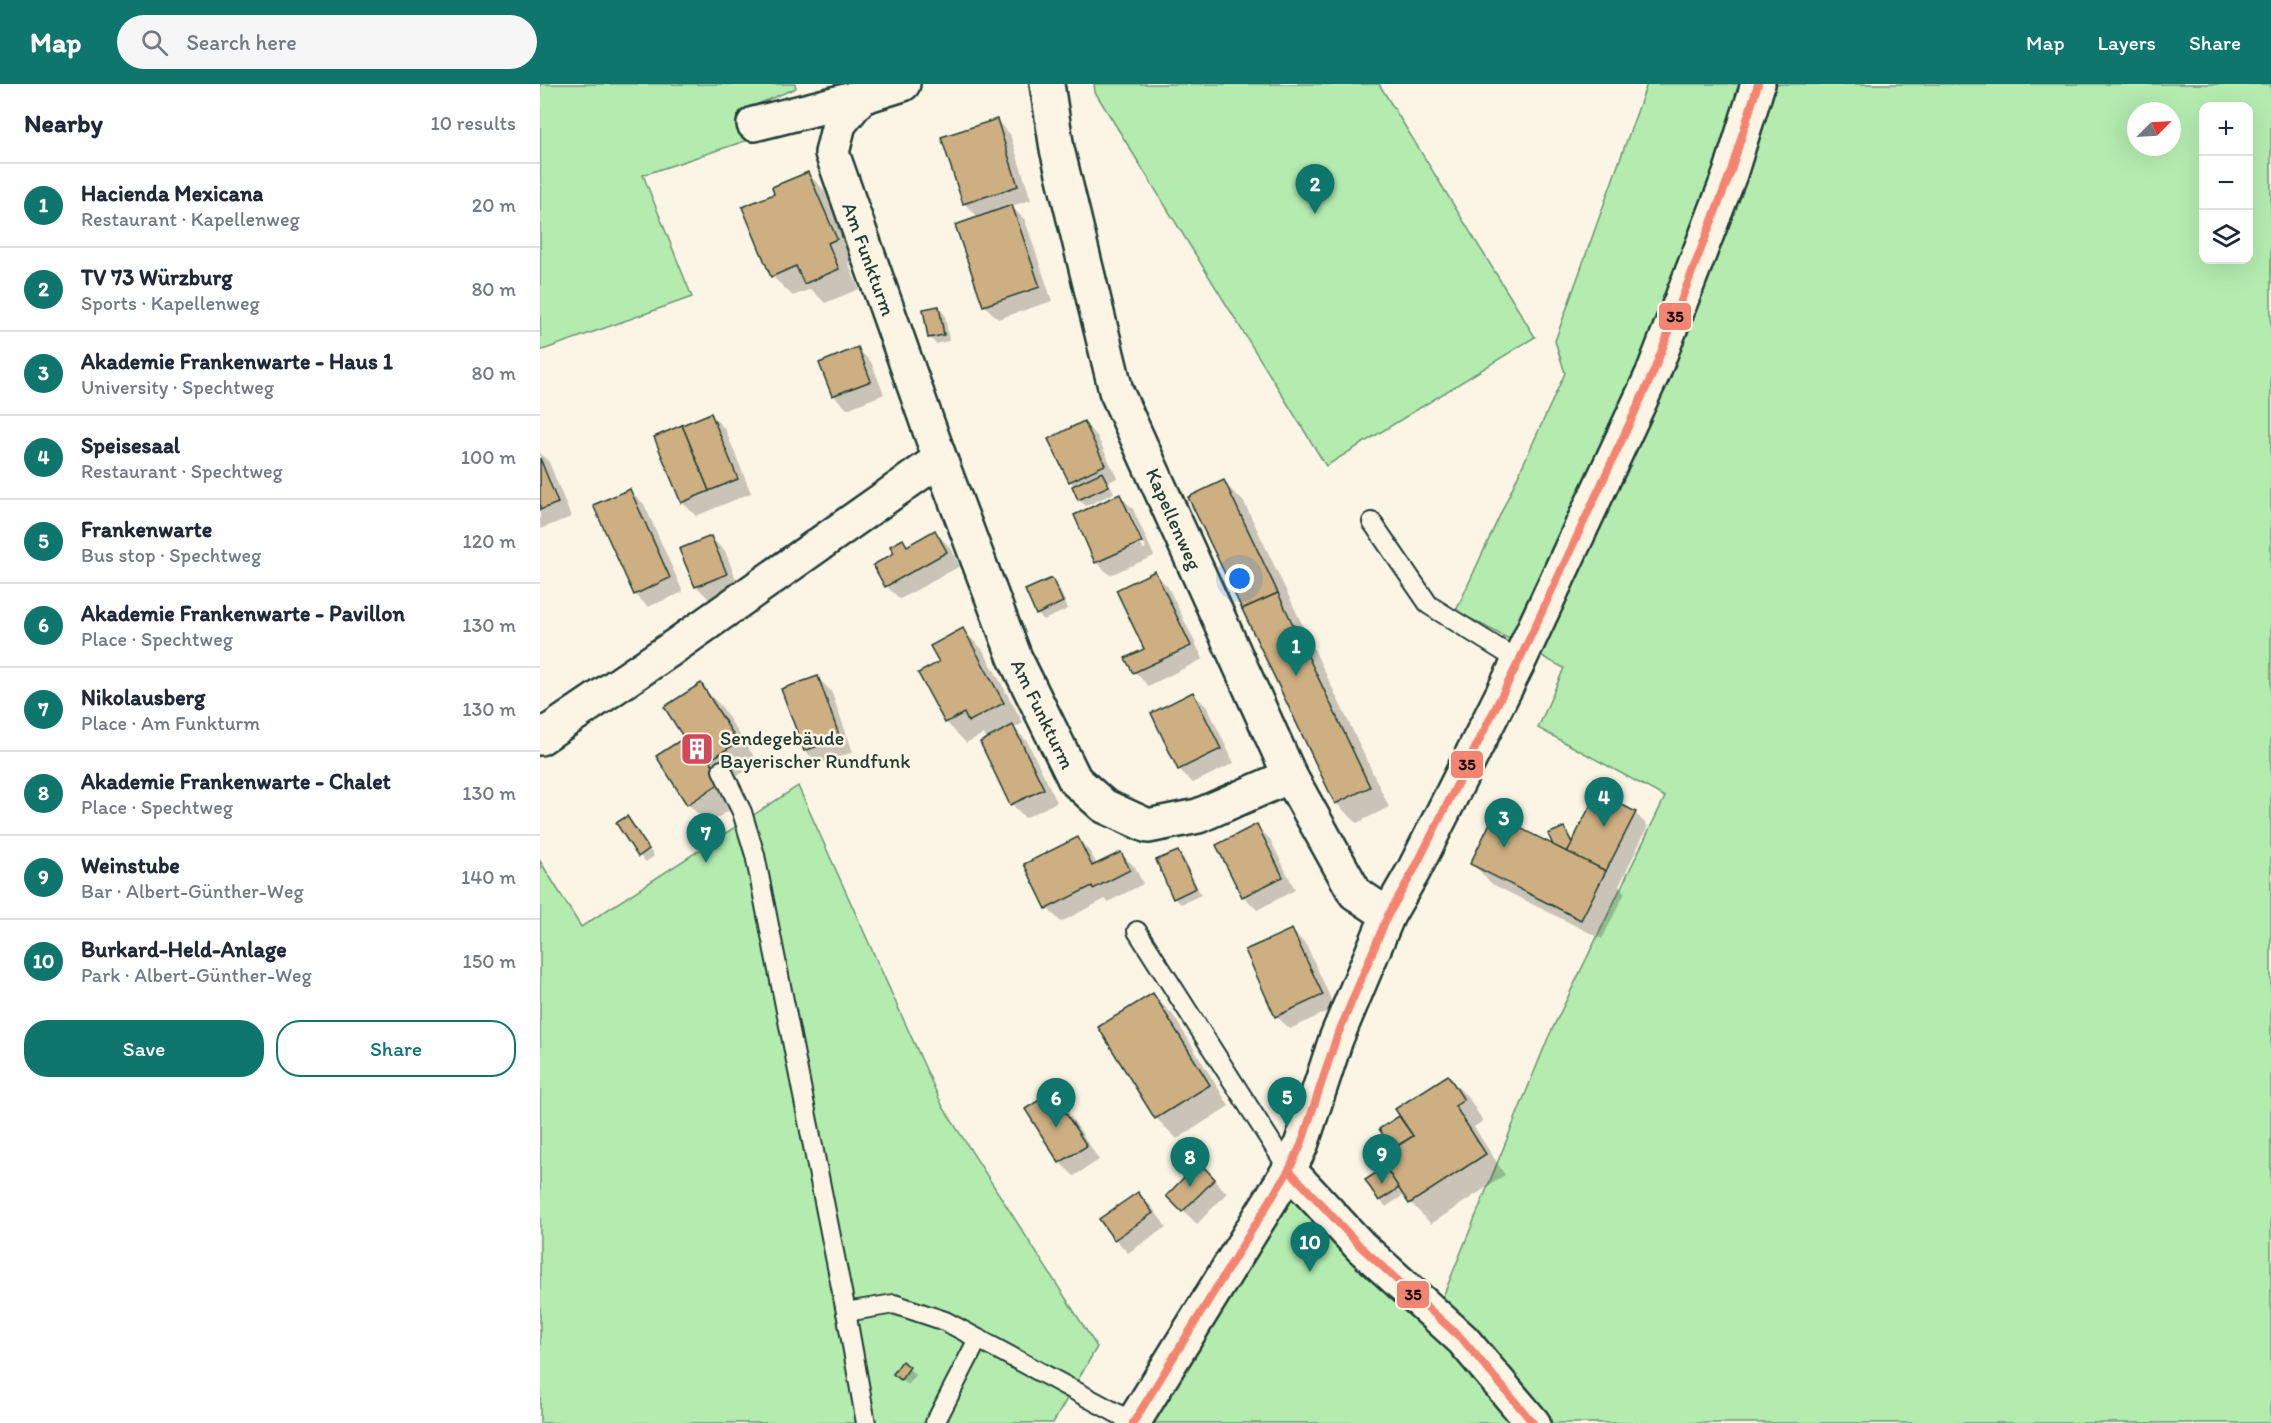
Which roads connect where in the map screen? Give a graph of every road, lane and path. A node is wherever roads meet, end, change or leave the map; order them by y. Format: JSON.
{"nodes":[{"id":1,"x":903,"y":84,"type":"edge"},
{"id":2,"x":1047,"y":84,"type":"edge"},
{"id":3,"x":1758,"y":84,"type":"edge"},
{"id":4,"x":861,"y":97,"type":"junction"},
{"id":5,"x":754,"y":124,"type":"dead end"},
{"id":6,"x":940,"y":459,"type":"junction"},
{"id":7,"x":1372,"y":522,"type":"dead end"},
{"id":8,"x":1519,"y":661,"type":"junction"},
{"id":9,"x":540,"y":738,"type":"edge"},
{"id":10,"x":722,"y":770,"type":"dead end"},
{"id":11,"x":1290,"y":776,"type":"junction"},
{"id":12,"x":1388,"y":915,"type":"junction"},
{"id":13,"x":1137,"y":931,"type":"dead end"},
{"id":14,"x":1289,"y":1170,"type":"junction"},
{"id":15,"x":846,"y":1312,"type":"junction"},
{"id":16,"x":978,"y":1339,"type":"junction"},
{"id":17,"x":866,"y":1423,"type":"edge"},
{"id":18,"x":935,"y":1423,"type":"edge"},
{"id":19,"x":1133,"y":1423,"type":"edge"},
{"id":20,"x":1533,"y":1423,"type":"edge"}],
"edges":[{"from":1,"to":4,"type":"street"},
{"from":2,"to":11,"type":"street","name":"Kapellenweg"},
{"from":3,"to":8,"type":"street"},
{"from":4,"to":5,"type":"street"},
{"from":4,"to":6,"type":"street","name":"Am Funkturm"},
{"from":6,"to":9,"type":"street"},
{"from":6,"to":11,"type":"street","name":"Am Funkturm"},
{"from":7,"to":8,"type":"lane"},
{"from":8,"to":12,"type":"street"},
{"from":10,"to":15,"type":"lane"},
{"from":11,"to":12,"type":"street","name":"Kapellenweg"},
{"from":12,"to":14,"type":"street"},
{"from":13,"to":14,"type":"lane"},
{"from":14,"to":19,"type":"street"},
{"from":14,"to":20,"type":"street"},
{"from":15,"to":16,"type":"lane"},
{"from":15,"to":17,"type":"lane"},
{"from":16,"to":18,"type":"lane"},
{"from":16,"to":19,"type":"lane"}]}
